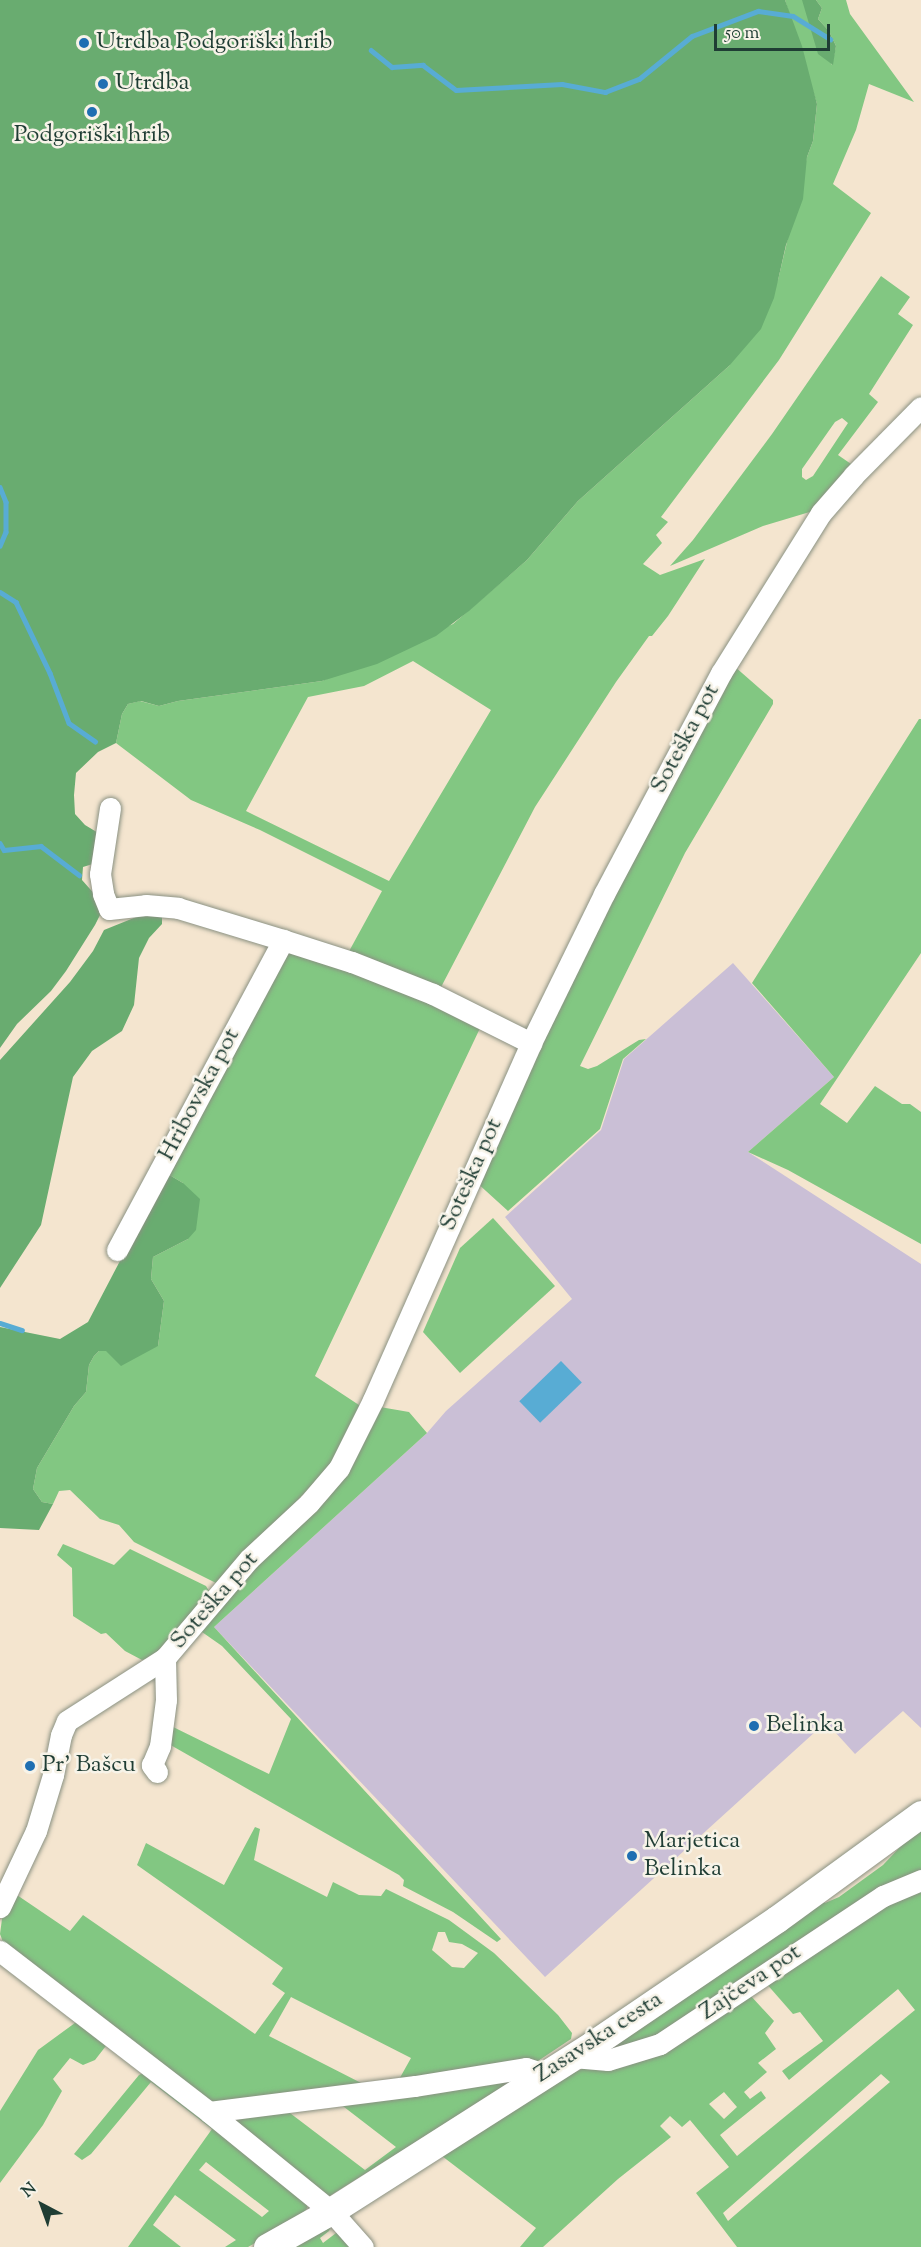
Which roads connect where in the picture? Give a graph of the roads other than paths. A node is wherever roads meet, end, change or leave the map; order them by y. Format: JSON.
{"nodes":[{"id":1,"x":921,"y":407,"type":"edge"},
{"id":2,"x":110,"y":808,"type":"dead end"},
{"id":3,"x":283,"y":940,"type":"junction"},
{"id":4,"x":531,"y":1043,"type":"junction"},
{"id":5,"x":117,"y":1250,"type":"dead end"},
{"id":6,"x":165,"y":1658,"type":"junction"},
{"id":7,"x":157,"y":1772,"type":"dead end"},
{"id":8,"x":921,"y":1814,"type":"edge"},
{"id":9,"x":921,"y":1880,"type":"edge"},
{"id":10,"x":0,"y":1907,"type":"edge"},
{"id":11,"x":0,"y":1951,"type":"edge"},
{"id":12,"x":573,"y":2057,"type":"junction"},
{"id":13,"x":545,"y":2074,"type":"junction"},
{"id":14,"x":209,"y":2112,"type":"junction"},
{"id":15,"x":331,"y":2211,"type":"junction"},
{"id":16,"x":267,"y":2247,"type":"edge"},
{"id":17,"x":363,"y":2247,"type":"edge"}],
"edges":[{"from":1,"to":4,"type":"street","name":"Soteška pot"},
{"from":2,"to":3,"type":"street"},
{"from":3,"to":4,"type":"street"},
{"from":3,"to":5,"type":"street","name":"Hribovska pot"},
{"from":4,"to":6,"type":"street","name":"Soteška pot"},
{"from":6,"to":7,"type":"street"},
{"from":6,"to":10,"type":"street","name":"Soteška pot"},
{"from":8,"to":12,"type":"main road","name":"Zasavska cesta"},
{"from":9,"to":12,"type":"street","name":"Zajčeva pot"},
{"from":11,"to":14,"type":"street"},
{"from":12,"to":13,"type":"main road","name":"Zasavska cesta"},
{"from":13,"to":14,"type":"street"},
{"from":13,"to":15,"type":"main road","name":"Zasavska cesta"},
{"from":14,"to":15,"type":"street"},
{"from":15,"to":16,"type":"main road","name":"Zasavska cesta"},
{"from":15,"to":17,"type":"street"}]}
